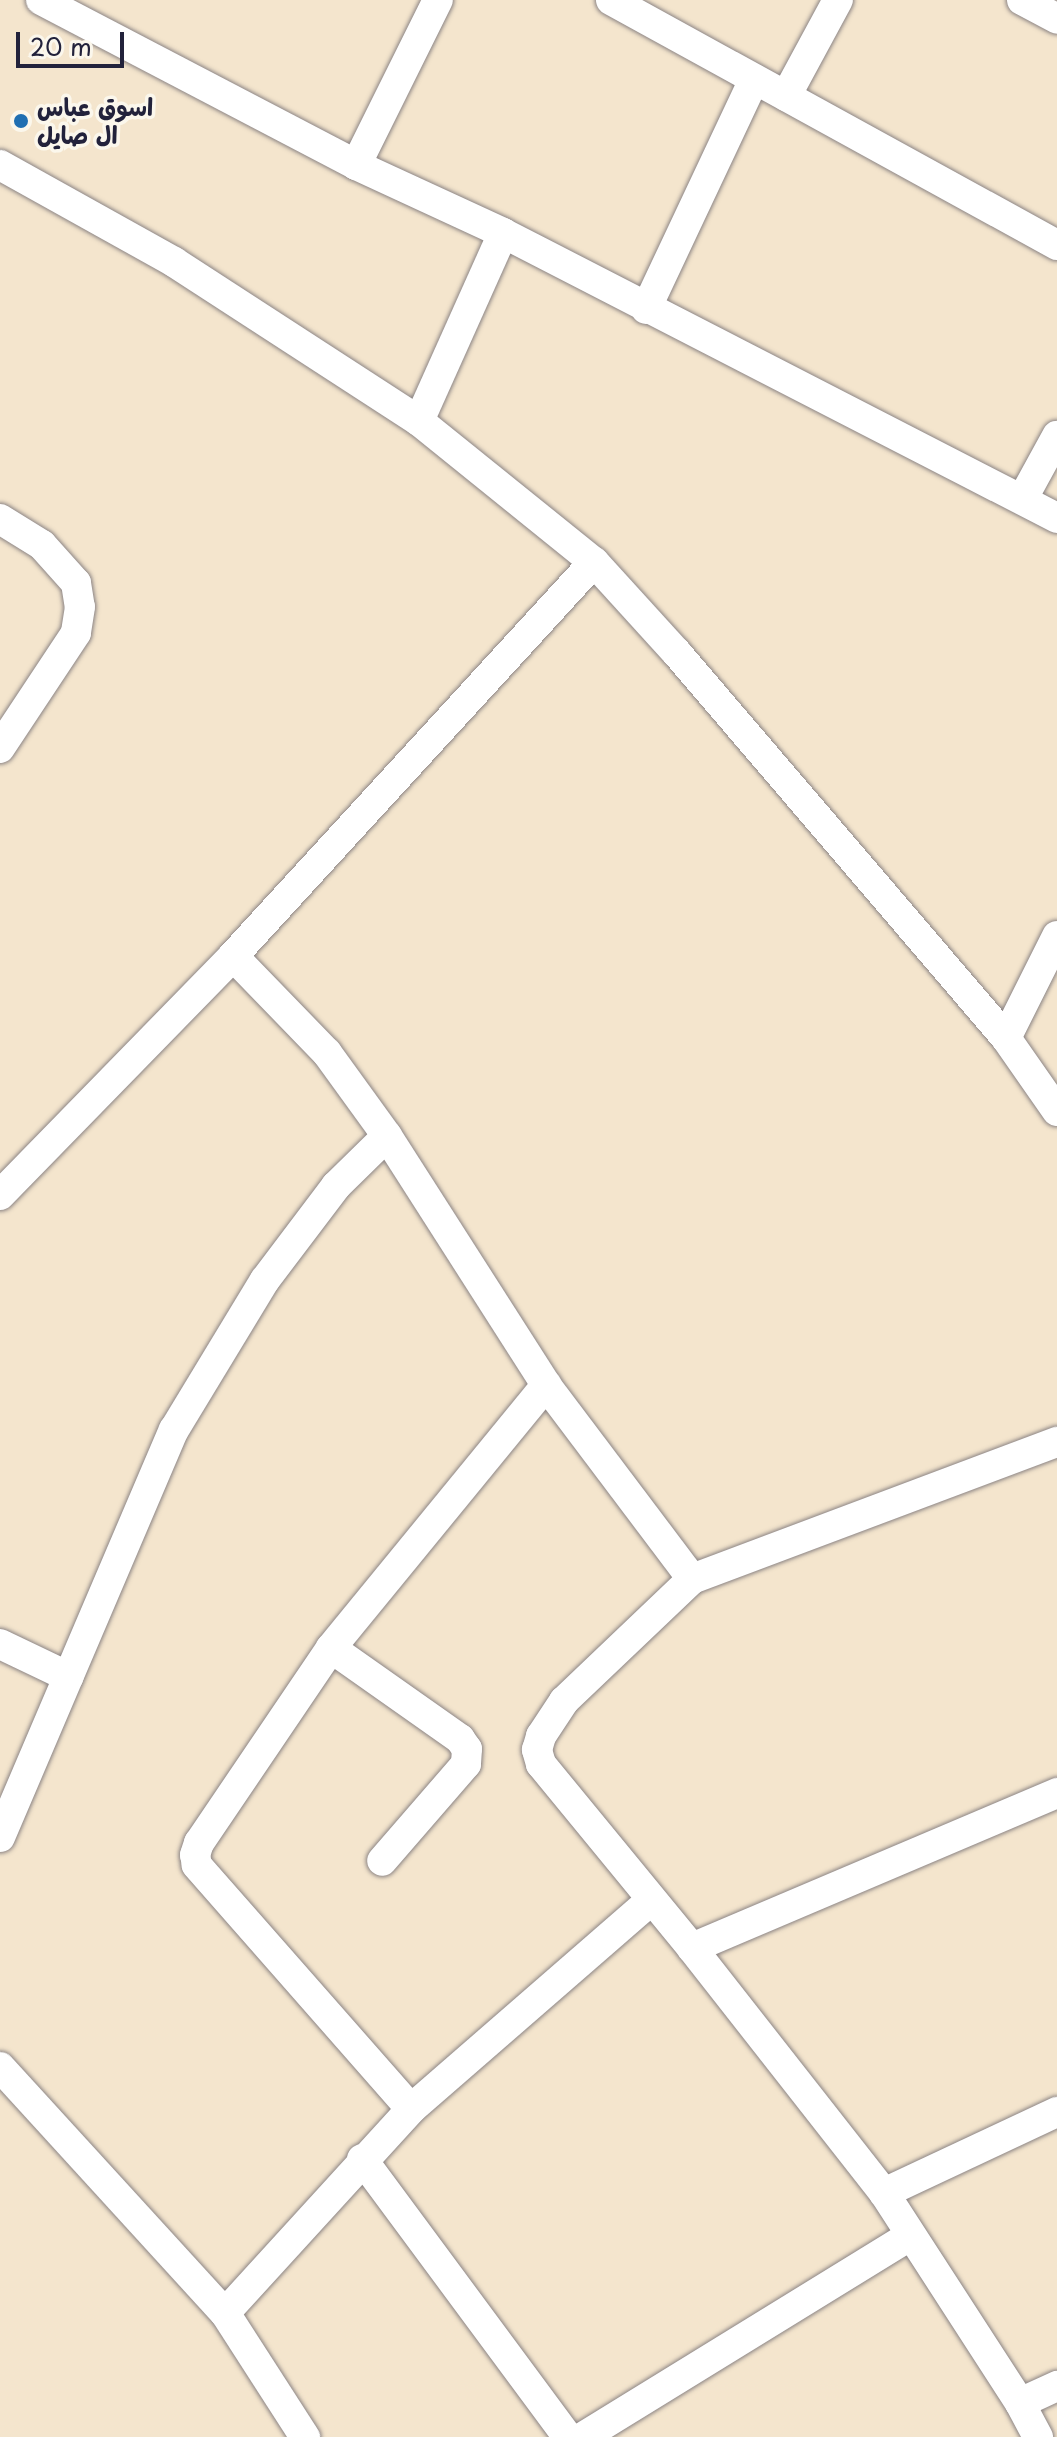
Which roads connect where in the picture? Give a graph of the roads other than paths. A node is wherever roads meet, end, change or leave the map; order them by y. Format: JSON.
{"nodes":[{"id":1,"x":41,"y":0,"type":"edge"},
{"id":2,"x":438,"y":0,"type":"edge"},
{"id":3,"x":611,"y":0,"type":"edge"},
{"id":4,"x":838,"y":0,"type":"edge"},
{"id":5,"x":1022,"y":0,"type":"edge"},
{"id":6,"x":1057,"y":19,"type":"edge"},
{"id":7,"x":754,"y":79,"type":"junction"},
{"id":8,"x":786,"y":96,"type":"junction"},
{"id":9,"x":0,"y":165,"type":"edge"},
{"id":10,"x":356,"y":165,"type":"junction"},
{"id":11,"x":503,"y":233,"type":"junction"},
{"id":12,"x":1057,"y":245,"type":"edge"},
{"id":13,"x":646,"y":309,"type":"junction"},
{"id":14,"x":419,"y":421,"type":"junction"},
{"id":15,"x":1057,"y":436,"type":"edge"},
{"id":16,"x":1023,"y":498,"type":"junction"},
{"id":17,"x":1057,"y":518,"type":"edge"},
{"id":18,"x":0,"y":519,"type":"edge"},
{"id":19,"x":594,"y":562,"type":"junction"},
{"id":20,"x":0,"y":748,"type":"edge"},
{"id":21,"x":1057,"y":936,"type":"edge"},
{"id":22,"x":233,"y":956,"type":"junction"},
{"id":23,"x":1006,"y":1038,"type":"junction"},
{"id":24,"x":1057,"y":1111,"type":"edge"},
{"id":25,"x":387,"y":1136,"type":"junction"},
{"id":26,"x":0,"y":1195,"type":"edge"},
{"id":27,"x":546,"y":1385,"type":"junction"},
{"id":28,"x":1057,"y":1442,"type":"edge"},
{"id":29,"x":692,"y":1579,"type":"junction"},
{"id":30,"x":0,"y":1644,"type":"edge"},
{"id":31,"x":331,"y":1648,"type":"junction"},
{"id":32,"x":69,"y":1677,"type":"junction"},
{"id":33,"x":1057,"y":1793,"type":"edge"},
{"id":34,"x":0,"y":1837,"type":"edge"},
{"id":35,"x":382,"y":1861,"type":"dead end"},
{"id":36,"x":650,"y":1901,"type":"junction"},
{"id":37,"x":692,"y":1948,"type":"junction"},
{"id":38,"x":0,"y":2067,"type":"edge"},
{"id":39,"x":411,"y":2109,"type":"junction"},
{"id":40,"x":1057,"y":2112,"type":"edge"},
{"id":41,"x":362,"y":2159,"type":"junction"},
{"id":42,"x":884,"y":2193,"type":"junction"},
{"id":43,"x":910,"y":2236,"type":"junction"},
{"id":44,"x":225,"y":2313,"type":"junction"},
{"id":45,"x":1057,"y":2386,"type":"edge"},
{"id":46,"x":1020,"y":2403,"type":"junction"},
{"id":47,"x":305,"y":2437,"type":"edge"},
{"id":48,"x":568,"y":2437,"type":"edge"},
{"id":49,"x":583,"y":2437,"type":"edge"},
{"id":50,"x":1038,"y":2437,"type":"edge"}],
"edges":[{"from":1,"to":10,"type":"street"},
{"from":2,"to":10,"type":"street"},
{"from":3,"to":7,"type":"street"},
{"from":4,"to":8,"type":"street"},
{"from":5,"to":6,"type":"street"},
{"from":7,"to":8,"type":"street"},
{"from":7,"to":13,"type":"street"},
{"from":8,"to":12,"type":"street"},
{"from":9,"to":14,"type":"street"},
{"from":10,"to":11,"type":"street"},
{"from":11,"to":13,"type":"street"},
{"from":11,"to":14,"type":"street"},
{"from":13,"to":16,"type":"street"},
{"from":14,"to":19,"type":"street"},
{"from":15,"to":16,"type":"street"},
{"from":16,"to":17,"type":"street"},
{"from":18,"to":20,"type":"street"},
{"from":19,"to":22,"type":"street"},
{"from":19,"to":23,"type":"street"},
{"from":21,"to":23,"type":"street"},
{"from":22,"to":25,"type":"street"},
{"from":22,"to":26,"type":"street"},
{"from":23,"to":24,"type":"street"},
{"from":25,"to":27,"type":"street"},
{"from":25,"to":32,"type":"street"},
{"from":27,"to":29,"type":"street"},
{"from":27,"to":31,"type":"street"},
{"from":28,"to":29,"type":"street"},
{"from":29,"to":36,"type":"street"},
{"from":30,"to":32,"type":"street"},
{"from":31,"to":35,"type":"street"},
{"from":31,"to":39,"type":"street"},
{"from":32,"to":34,"type":"street"},
{"from":33,"to":37,"type":"street"},
{"from":36,"to":37,"type":"street"},
{"from":36,"to":39,"type":"street"},
{"from":37,"to":42,"type":"street"},
{"from":38,"to":44,"type":"street"},
{"from":39,"to":41,"type":"street"},
{"from":40,"to":42,"type":"street"},
{"from":41,"to":44,"type":"street"},
{"from":41,"to":48,"type":"street"},
{"from":42,"to":43,"type":"street"},
{"from":43,"to":46,"type":"street"},
{"from":43,"to":49,"type":"street"},
{"from":44,"to":47,"type":"street"},
{"from":45,"to":46,"type":"street"},
{"from":46,"to":50,"type":"street"}]}
